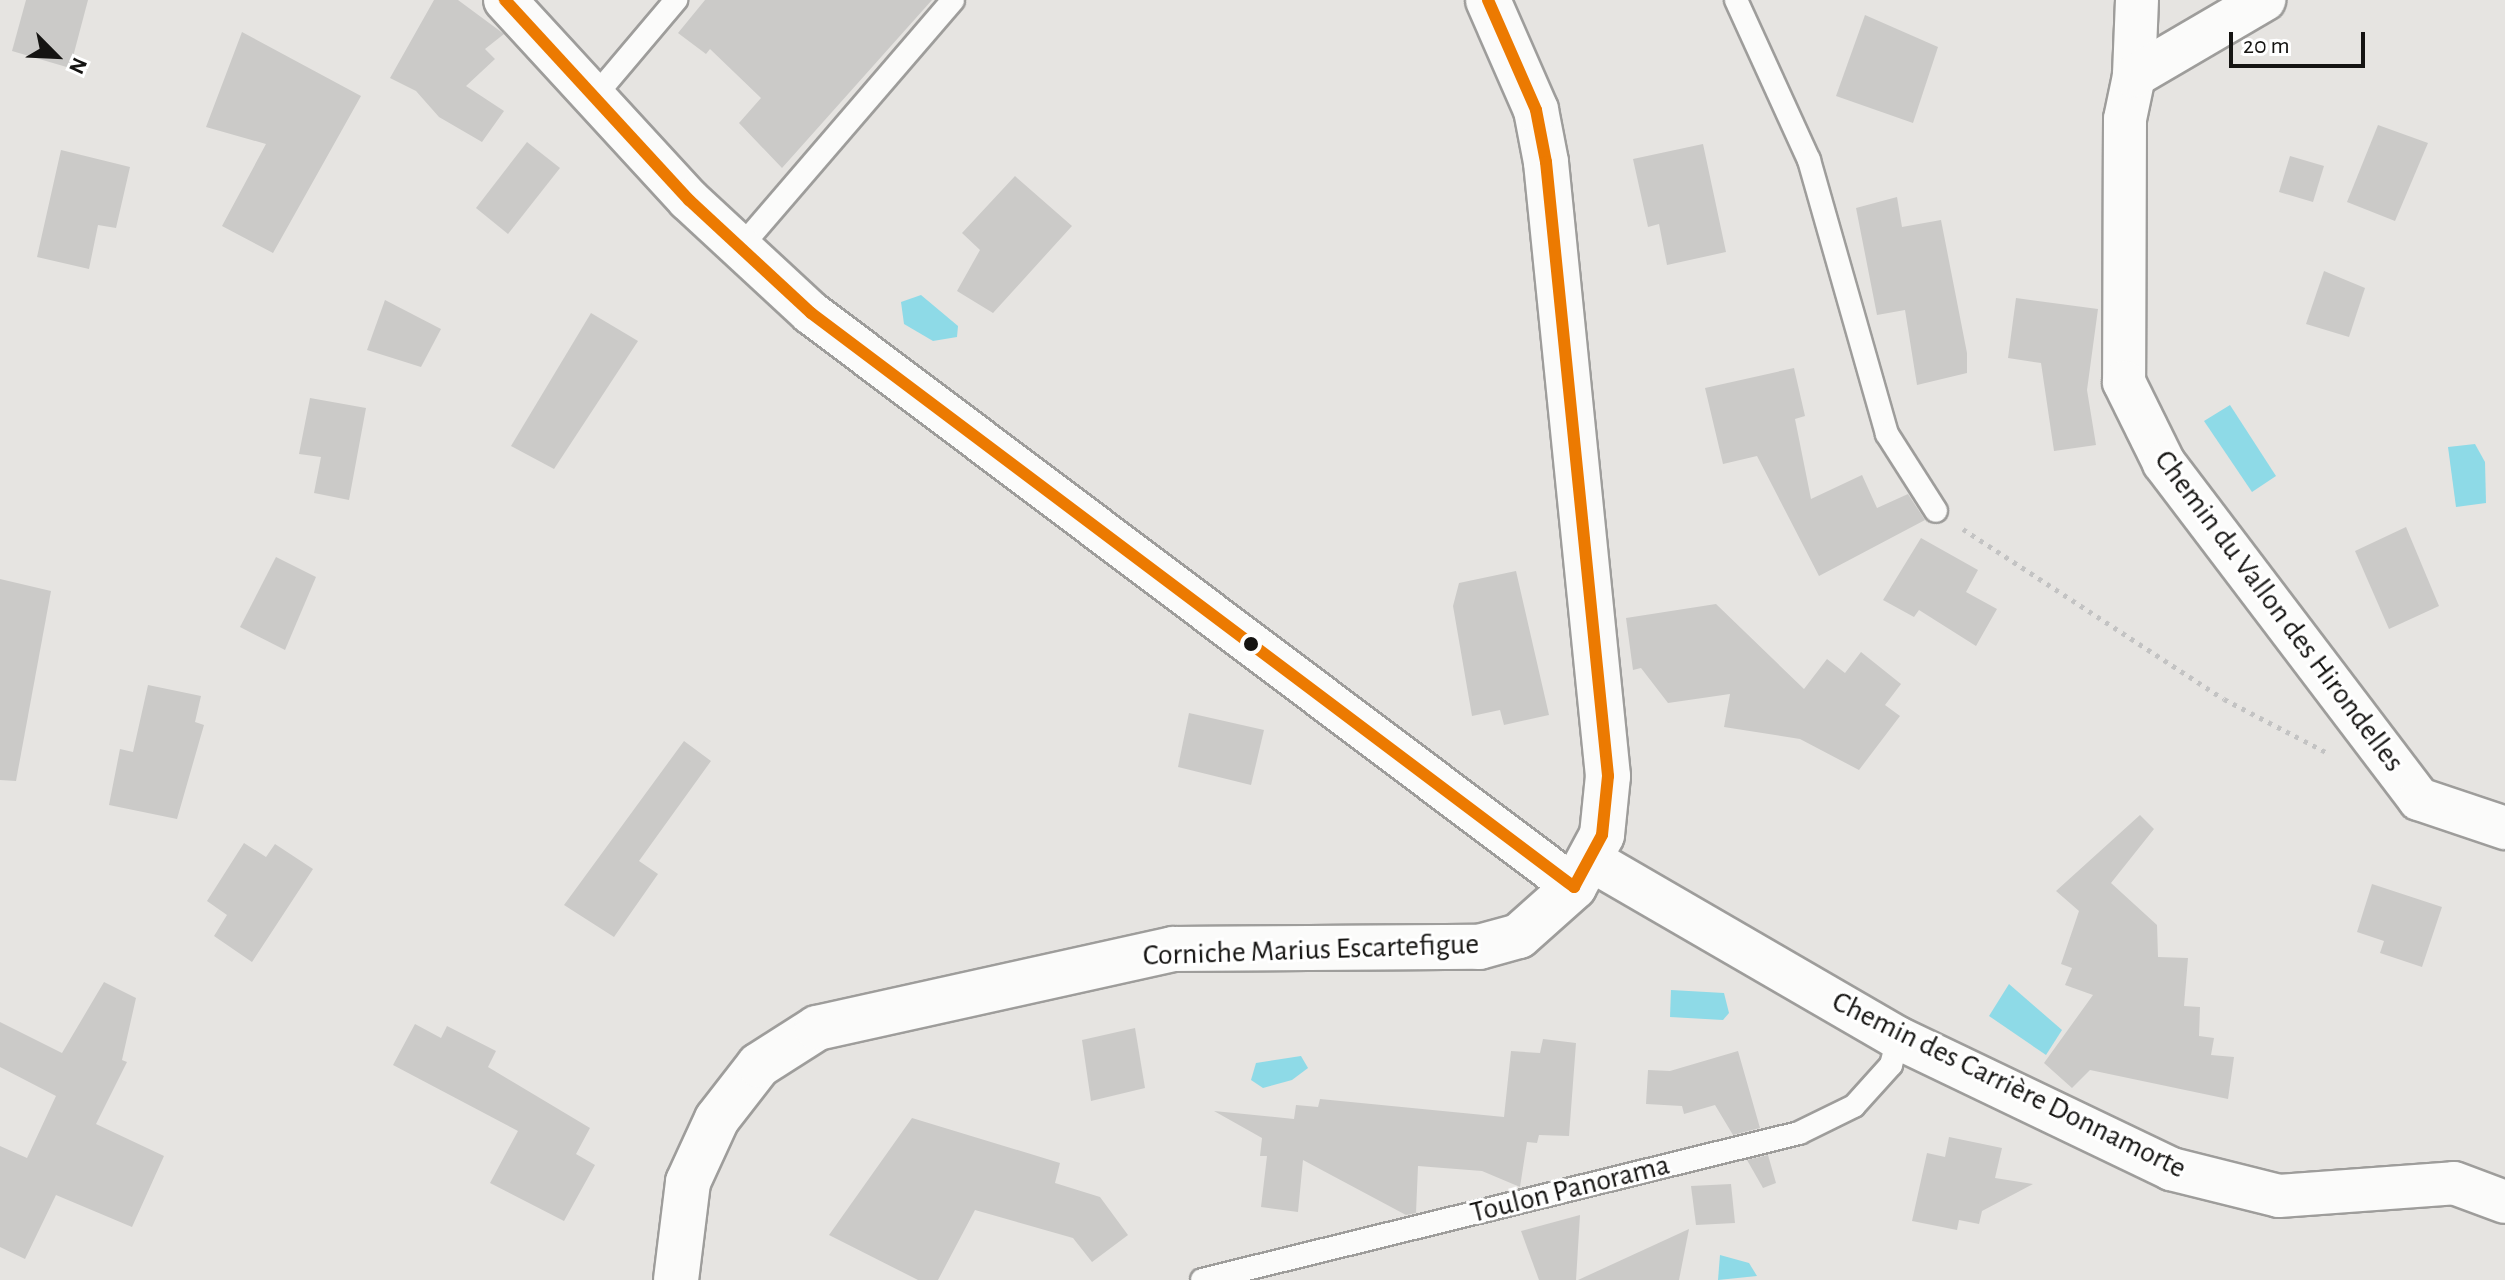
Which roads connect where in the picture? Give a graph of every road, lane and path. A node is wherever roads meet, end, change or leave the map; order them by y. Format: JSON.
{"nodes":[{"id":1,"x":505,"y":0,"type":"edge"},
{"id":2,"x":676,"y":0,"type":"edge"},
{"id":3,"x":953,"y":0,"type":"edge"},
{"id":4,"x":1488,"y":0,"type":"edge"},
{"id":5,"x":1736,"y":0,"type":"edge"},
{"id":6,"x":2137,"y":0,"type":"edge"},
{"id":7,"x":2264,"y":0,"type":"edge"},
{"id":8,"x":2134,"y":76,"type":"junction"},
{"id":9,"x":595,"y":96,"type":"junction"},
{"id":10,"x":739,"y":249,"type":"junction"},
{"id":11,"x":1936,"y":511,"type":"joint"},
{"id":12,"x":2335,"y":756,"type":"dead end"},
{"id":13,"x":2505,"y":828,"type":"edge"},
{"id":14,"x":1583,"y":873,"type":"junction"},
{"id":15,"x":1898,"y":1038,"type":"junction"},
{"id":16,"x":2505,"y":1202,"type":"edge"},
{"id":17,"x":676,"y":1280,"type":"edge"},
{"id":18,"x":1202,"y":1280,"type":"edge"}],
"edges":[{"from":1,"to":9,"type":"street","name":"Chemin des Carrière Donnamorte"},
{"from":2,"to":9,"type":"lane"},
{"from":3,"to":10,"type":"lane"},
{"from":4,"to":14,"type":"main road"},
{"from":5,"to":11,"type":"lane"},
{"from":6,"to":8,"type":"street","name":"Chemin du Vallon des Hirondelles"},
{"from":7,"to":8,"type":"street"},
{"from":8,"to":13,"type":"street","name":"Chemin du Vallon des Hirondelles"},
{"from":9,"to":10,"type":"street","name":"Chemin des Carrière Donnamorte"},
{"from":10,"to":14,"type":"street","name":"Chemin des Carrière Donnamorte"},
{"from":11,"to":12,"type":"path"},
{"from":14,"to":15,"type":"street","name":"Chemin des Carrière Donnamorte"},
{"from":14,"to":17,"type":"main road","name":"Corniche Marius Escartefigue"},
{"from":15,"to":16,"type":"street","name":"Chemin des Carrière Donnamorte"},
{"from":15,"to":18,"type":"lane","name":"Toulon Panorama"}]}
